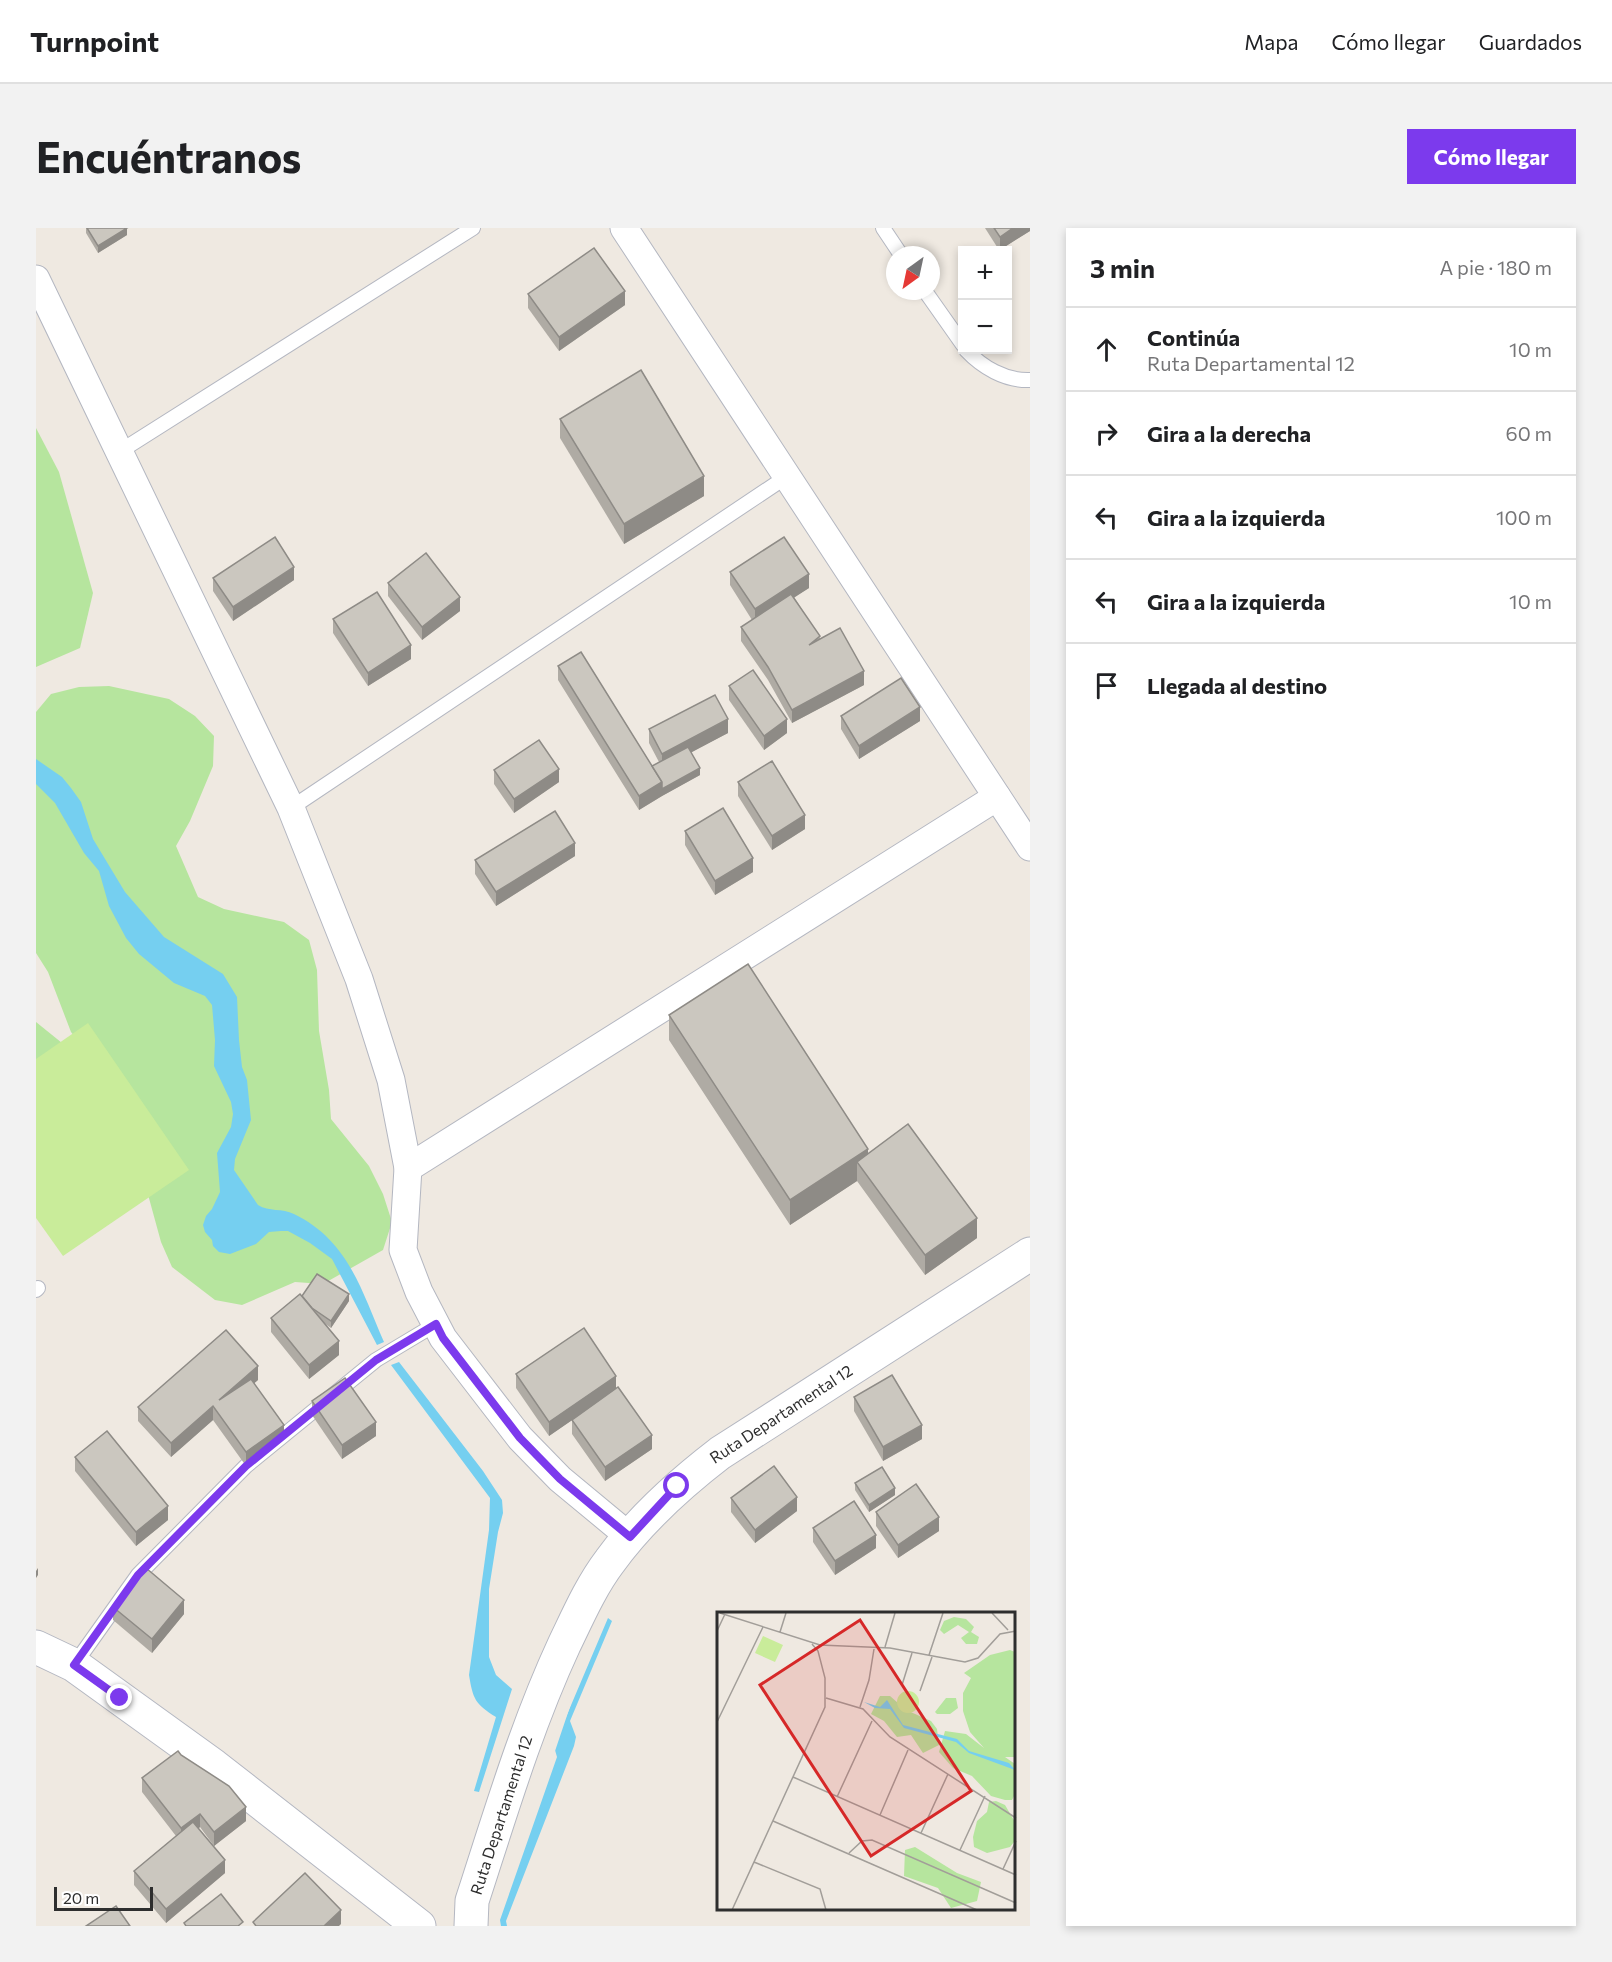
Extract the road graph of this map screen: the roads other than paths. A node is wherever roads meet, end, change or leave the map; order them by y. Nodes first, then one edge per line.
1 (473, 228) edge
2 (624, 228) edge
3 (883, 228) edge
4 (895, 246) edge
5 (36, 279) edge
6 (931, 300) edge
7 (958, 338) edge
8 (970, 354) edge
9 (1030, 380) edge
10 (119, 452) junction
11 (786, 477) junction
12 (998, 797) junction
13 (291, 808) junction
14 (1030, 847) edge
15 (408, 1168) junction
16 (1030, 1254) edge
17 (436, 1324) junction
18 (630, 1537) junction
19 (36, 1647) edge
20 (74, 1665) junction
21 (419, 1926) edge
22 (471, 1926) edge

1 - 10 lane
2 - 11 street
3 - 4 lane
5 - 10 street
6 - 7 lane
8 - 9 lane
10 - 13 street
11 - 12 street
11 - 13 lane
12 - 14 street
12 - 15 street
13 - 15 street
15 - 17 street
16 - 18 main road, Ruta Departamental 12
17 - 18 street
17 - 20 lane
18 - 22 main road, Ruta Departamental 12
19 - 20 main road
20 - 21 main road

